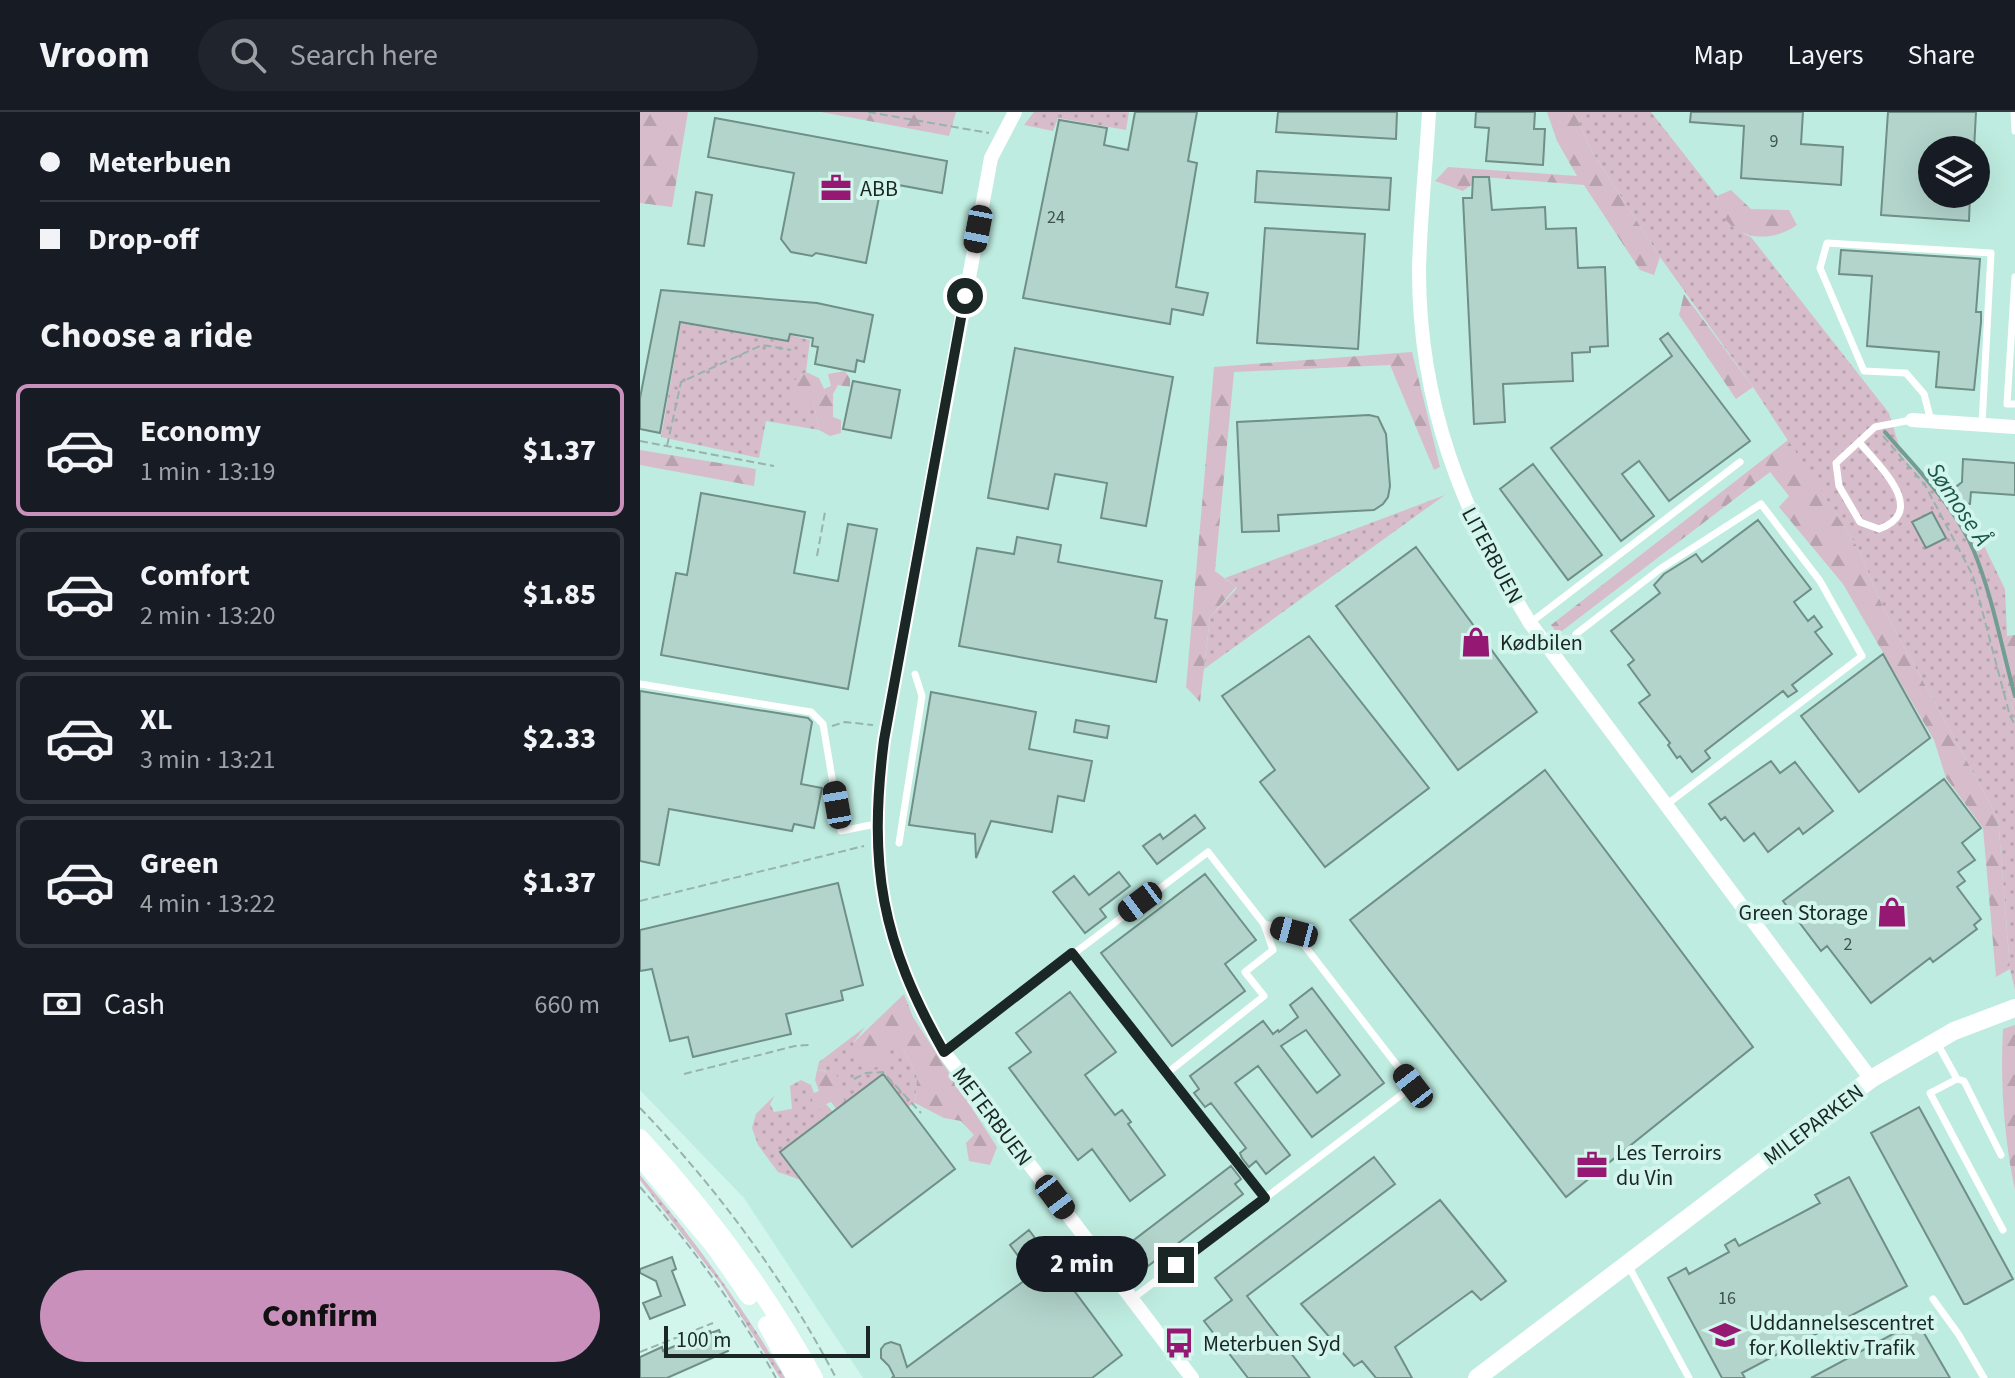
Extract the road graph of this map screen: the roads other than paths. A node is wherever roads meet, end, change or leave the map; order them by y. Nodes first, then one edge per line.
1 (1015, 112) edge
2 (1429, 112) edge
3 (2014, 112) edge
4 (2015, 131) edge
5 (2015, 277) edge
6 (2015, 404) edge
7 (1912, 420) joint
8 (1931, 421) junction
9 (1982, 425) junction
10 (2015, 427) edge
11 (1859, 442) junction
12 (1740, 462) dead end
13 (1530, 623) junction
14 (1576, 634) dead end
15 (915, 674) dead end
16 (640, 684) edge
17 (1666, 805) junction
18 (876, 824) junction
19 (899, 843) dead end
20 (1264, 924) junction
21 (1072, 953) junction
22 (2015, 1008) edge
23 (1936, 1041) junction
24 (944, 1052) junction
25 (1166, 1074) junction
26 (1871, 1079) junction
27 (1957, 1079) junction
28 (640, 1138) edge
29 (2001, 1155) dead end
30 (640, 1157) edge
31 (1265, 1198) junction
32 (2003, 1230) dead end
33 (1628, 1265) junction
34 (1132, 1299) junction
35 (1933, 1299) dead end
36 (796, 1378) edge
37 (814, 1378) edge
38 (1192, 1378) edge
39 (1477, 1378) edge
40 (1689, 1378) edge
41 (1984, 1378) edge

1 - 18 street, METERBUEN
2 - 13 street, LITERBUEN
3 - 4 lane
5 - 6 lane
7 - 8 street
7 - 11 lane
8 - 9 street
8 - 9 lane
9 - 10 street
11 - 11 lane
12 - 13 lane
13 - 17 street, LITERBUEN
14 - 17 lane
15 - 19 lane
16 - 18 lane
17 - 26 street, LITERBUEN
18 - 24 street, METERBUEN
20 - 21 lane
20 - 25 lane
20 - 31 lane
21 - 24 lane
21 - 25 lane
22 - 23 street, MILEPARKEN
23 - 26 street, MILEPARKEN
23 - 27 lane
24 - 34 street, METERBUEN
25 - 31 lane
26 - 33 street, MILEPARKEN
27 - 29 lane
27 - 32 lane
28 - 37 street
30 - 36 street
31 - 34 lane
33 - 39 street, MILEPARKEN
33 - 40 lane
34 - 38 street, METERBUEN
35 - 41 lane

